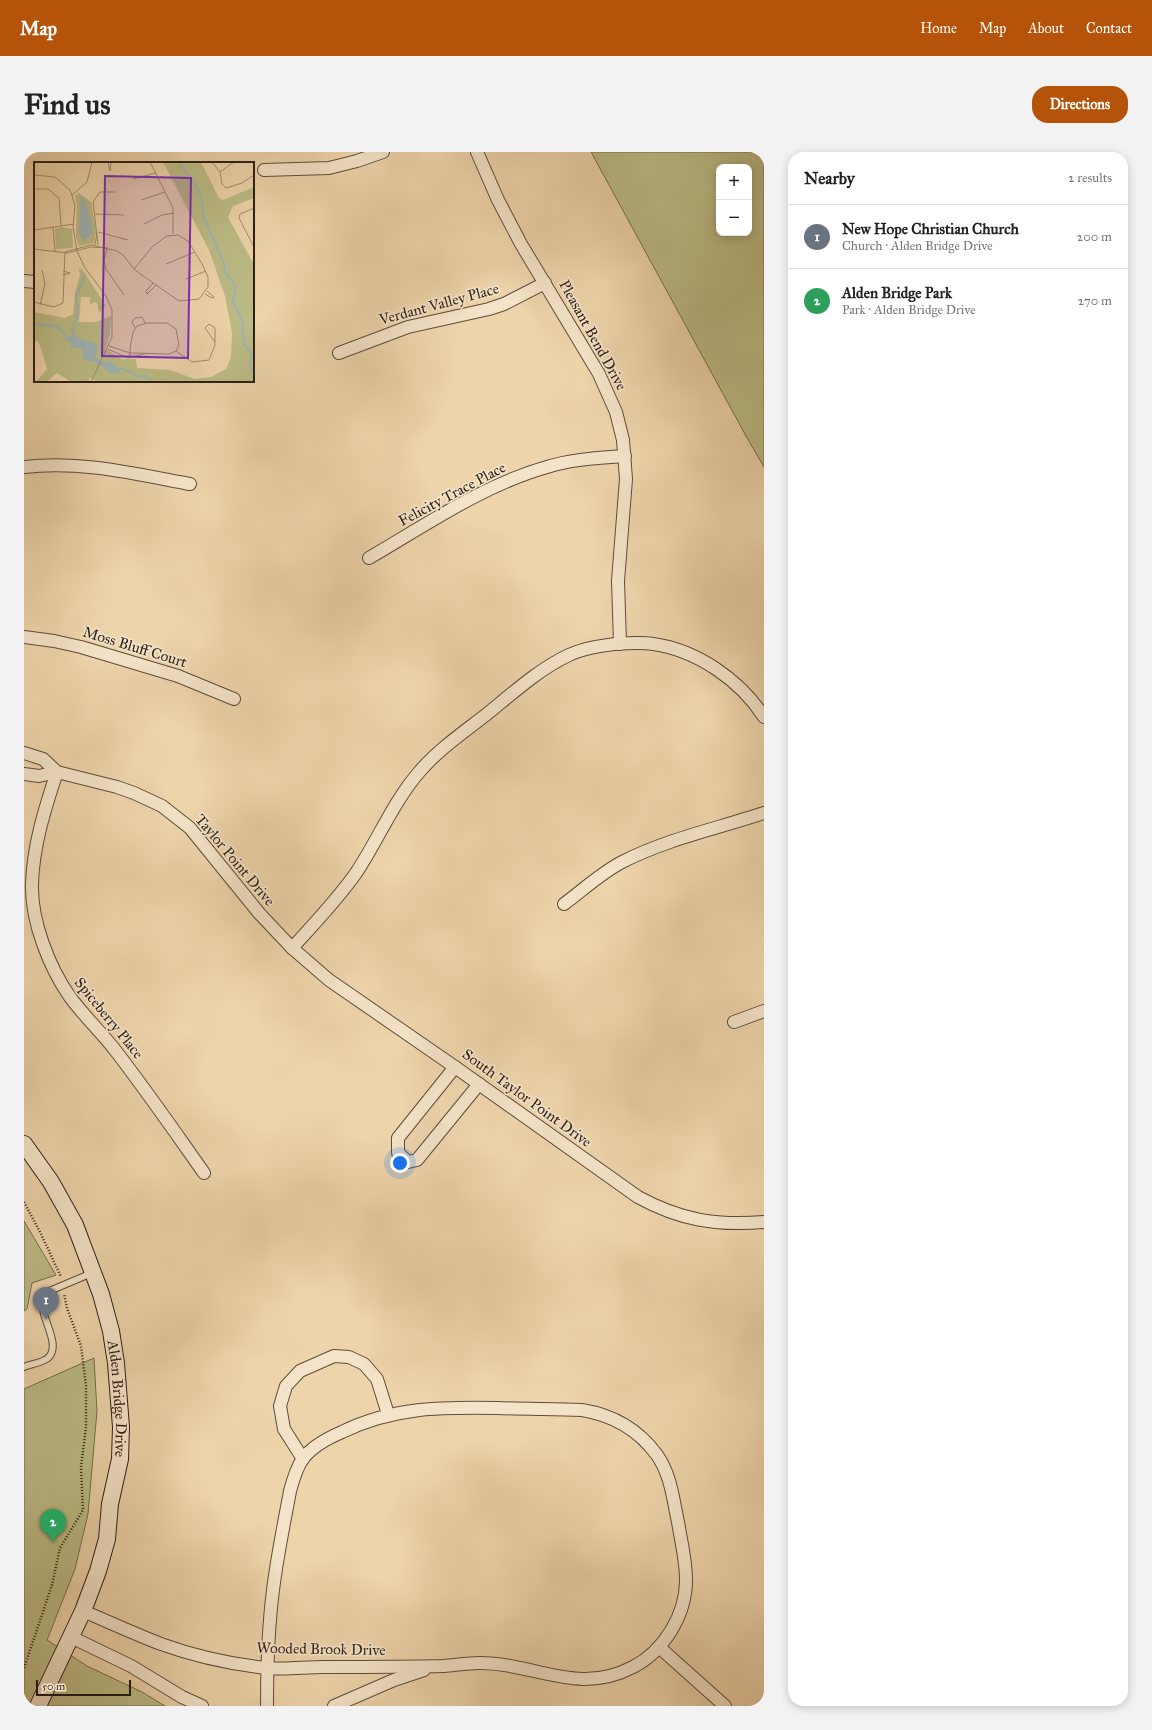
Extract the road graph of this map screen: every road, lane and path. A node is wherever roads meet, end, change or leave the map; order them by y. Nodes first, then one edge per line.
1 (383, 152) edge
2 (477, 152) edge
3 (264, 170) dead end
4 (24, 281) edge
5 (34, 282) edge
6 (545, 283) junction
7 (339, 352) dead end
8 (625, 456) junction
9 (24, 467) edge
10 (190, 484) dead end
11 (369, 558) dead end
12 (24, 638) edge
13 (620, 644) junction
14 (234, 699) dead end
15 (764, 717) edge
16 (24, 753) edge
17 (57, 772) junction
18 (24, 774) edge
19 (764, 813) edge
20 (28, 885) edge
21 (564, 904) dead end
22 (292, 948) junction
23 (764, 1011) edge
24 (734, 1022) dead end
25 (455, 1066) junction
26 (479, 1084) junction
27 (24, 1144) edge
28 (204, 1173) dead end
29 (24, 1202) edge
30 (764, 1222) edge
31 (92, 1273) junction
32 (62, 1286) junction
33 (24, 1366) edge
34 (388, 1414) junction
35 (303, 1459) junction
36 (83, 1611) junction
37 (71, 1637) junction
38 (659, 1647) junction
39 (447, 1666) junction
40 (24, 1668) edge
41 (267, 1668) junction
42 (38, 1706) edge
43 (202, 1706) edge
44 (266, 1706) edge
45 (334, 1706) edge
46 (725, 1706) edge

1 - 3 street
2 - 6 street, Pleasant Bend Drive
4 - 5 street
6 - 7 street, Verdant Valley Place
6 - 8 street, Pleasant Bend Drive
8 - 11 street, Felicity Trace Place
8 - 13 street, Pleasant Bend Drive
9 - 10 street
12 - 14 street, Moss Bluff Court
13 - 15 street
13 - 22 street
16 - 17 street, Taylor Point Drive
17 - 18 street, Taylor Point Drive
17 - 20 street, Spiceberry Place
17 - 22 street, Taylor Point Drive
19 - 21 street
20 - 28 street, Spiceberry Place
22 - 25 street, South Taylor Point Drive
23 - 24 street
25 - 26 street, South Taylor Point Drive
25 - 26 street
26 - 30 street, South Taylor Point Drive
27 - 31 street, Alden Bridge Drive
29 - 32 path
31 - 32 lane
31 - 36 street, Alden Bridge Drive
32 - 33 lane
32 - 40 path
34 - 35 street, Wooded Brook Drive
34 - 35 street
34 - 38 street, Wooded Brook Drive
35 - 41 street
36 - 37 street, Alden Bridge Drive
36 - 41 street, Wooded Brook Drive
37 - 42 street, Alden Bridge Drive
37 - 43 street
38 - 39 street, Wooded Brook Drive
38 - 46 street
39 - 41 street, Wooded Brook Drive
39 - 45 street, Wooded Brook Drive
41 - 44 street

